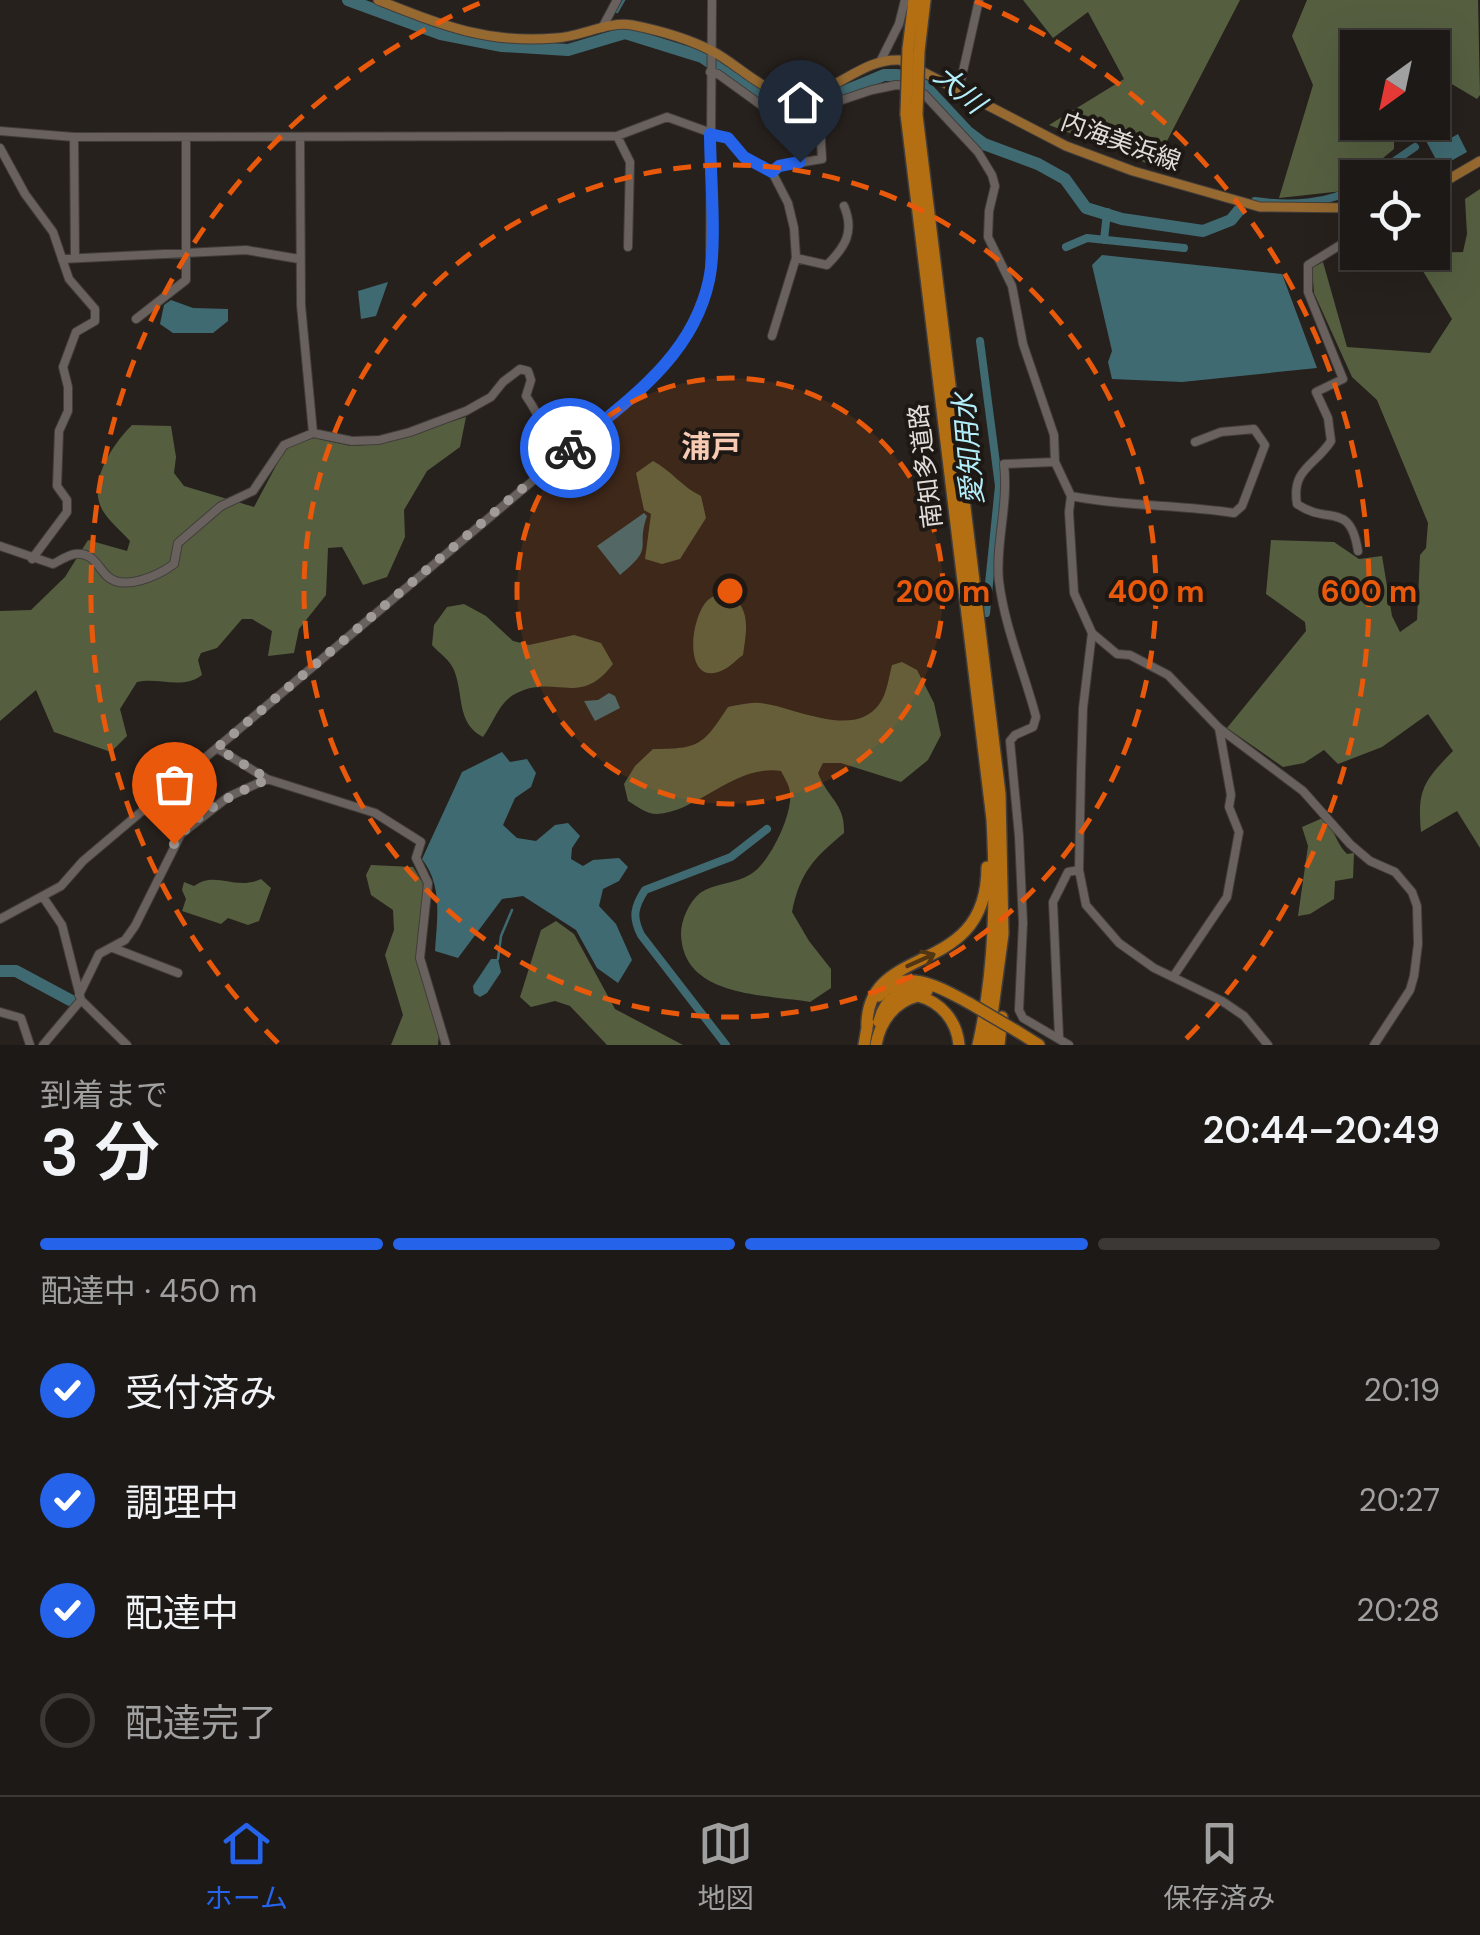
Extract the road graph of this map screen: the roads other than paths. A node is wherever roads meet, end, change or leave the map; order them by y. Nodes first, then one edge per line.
1 (378, 0) edge
2 (616, 0) edge
3 (712, 0) edge
4 (905, 0) edge
5 (914, 0) edge
6 (925, 0) edge
7 (979, 0) edge
8 (602, 28) junction
9 (913, 50) junction
10 (710, 53) junction
11 (880, 60) junction
12 (710, 70) junction
13 (960, 90) junction
14 (820, 108) junction
15 (912, 115) junction
16 (0, 131) edge
17 (710, 134) junction
18 (616, 136) junction
19 (300, 137) junction
20 (74, 138) junction
21 (186, 138) junction
22 (0, 148) edge
23 (1480, 161) edge
24 (772, 172) junction
25 (1450, 178) edge
26 (844, 206) dead end
27 (1340, 208) edge
28 (1340, 245) edge
29 (628, 247) dead end
30 (186, 253) junction
31 (76, 258) junction
32 (796, 258) junction
33 (62, 259) junction
34 (299, 259) junction
35 (136, 319) dead end
36 (772, 336) dead end
37 (313, 432) junction
38 (1195, 442) dead end
39 (1055, 462) junction
40 (547, 467) junction
41 (1072, 496) junction
42 (0, 546) edge
43 (1358, 551) dead end
44 (32, 558) junction
45 (1092, 633) junction
46 (1218, 728) junction
47 (982, 729) junction
48 (217, 748) junction
49 (268, 779) junction
50 (1079, 870) junction
51 (43, 897) junction
52 (0, 918) edge
53 (1003, 934) junction
54 (113, 948) junction
55 (178, 972) dead end
56 (1173, 977) junction
57 (80, 997) junction
58 (0, 1012) edge
59 (1014, 1032) junction
60 (873, 1036) edge
61 (1058, 1037) junction
62 (30, 1045) edge
63 (43, 1045) edge
64 (127, 1045) edge
65 (446, 1045) edge
66 (864, 1045) edge
67 (959, 1045) edge
68 (978, 1045) edge
69 (988, 1045) edge
70 (999, 1045) edge
71 (1030, 1045) edge
72 (1039, 1045) edge
73 (1070, 1045) edge
74 (1268, 1045) edge
75 (1374, 1045) edge

1 - 8 main road
2 - 8 street
3 - 10 street
4 - 11 street
5 - 9 highway, 南知多道路
6 - 9 highway, 南知多道路
7 - 13 street
8 - 10 main road
9 - 15 highway, 南知多道路, bridge
10 - 11 main road
10 - 12 street
11 - 13 main road, 内海美浜線
12 - 14 street
12 - 17 street
13 - 27 main road, 内海美浜線
14 - 24 street
14 - 39 street
15 - 47 highway, 南知多道路
15 - 53 highway, 南知多道路
16 - 20 street
17 - 18 street
17 - 24 street
17 - 40 street
18 - 19 street
18 - 29 street
19 - 21 street
19 - 34 street
20 - 21 street
20 - 31 street
21 - 30 street
22 - 33 street
23 - 25 main road
24 - 32 street
26 - 32 street
28 - 43 street
30 - 31 street
30 - 34 street
30 - 35 street
31 - 33 street
32 - 36 street
33 - 44 street
34 - 37 street
37 - 40 street
37 - 44 street
38 - 41 street
39 - 41 street
39 - 61 street
40 - 48 street
41 - 45 street
42 - 44 street
45 - 46 street
45 - 50 street
46 - 56 street
46 - 75 street
60 -> 47 highway
47 - 68 highway, 南知多道路
48 - 49 street
48 - 51 street
49 - 54 street
49 - 65 street
50 - 56 street
50 - 61 street
51 - 52 street
51 - 57 street
53 - 69 highway, 南知多道路
53 - 70 highway
54 - 55 street
54 - 57 street
56 - 74 street
57 - 63 street
57 - 64 street
58 - 62 street
59 - 60 highway, bridge
59 - 71 highway
59 - 72 highway
60 - 66 highway
60 - 67 highway
61 - 73 street

